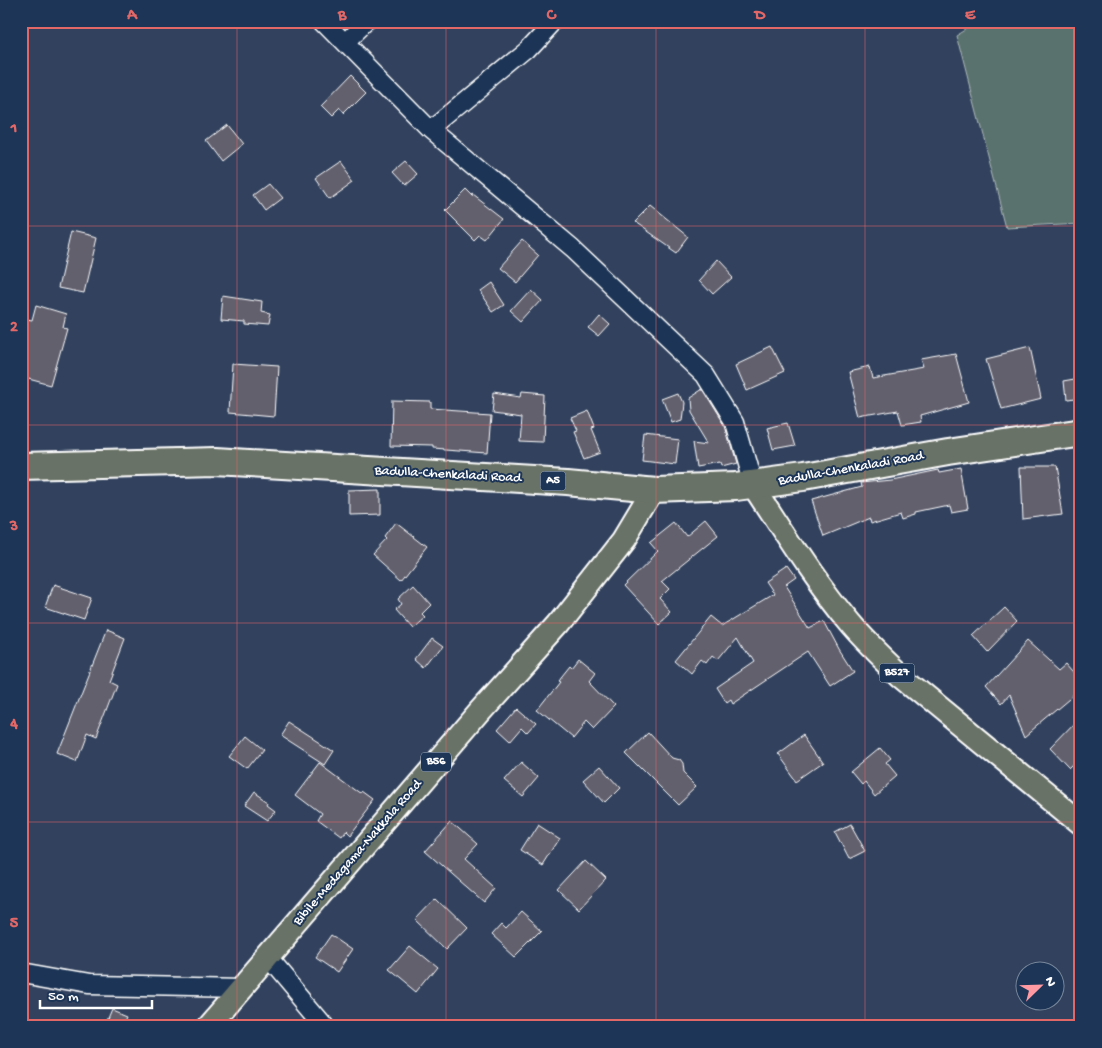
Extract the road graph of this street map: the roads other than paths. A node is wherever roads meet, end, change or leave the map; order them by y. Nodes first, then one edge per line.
1 (324, 21) edge
2 (367, 21) edge
3 (555, 21) edge
4 (346, 42) junction
5 (431, 130) junction
6 (1081, 432) edge
7 (21, 466) edge
8 (753, 485) junction
9 (654, 490) junction
10 (1081, 824) edge
11 (268, 958) junction
12 (21, 973) edge
13 (242, 988) junction
14 (208, 1027) edge
15 (326, 1027) edge

1 - 4 street
2 - 4 street
3 - 5 street
4 - 5 street
5 - 8 street
6 - 8 highway, Badulla-Chenkaladi Road / A5
7 - 9 highway, Badulla-Chenkaladi Road / A5
8 - 9 highway, Badulla-Chenkaladi Road / A5
8 - 10 main road, B527
9 - 11 main road, Bibile-Medagama-Nakkala Road / B56
11 - 13 main road, Bibile-Medagama-Nakkala Road / B56
11 - 15 street
12 - 13 street
13 - 14 main road, Bibile-Medagama-Nakkala Road / B56

